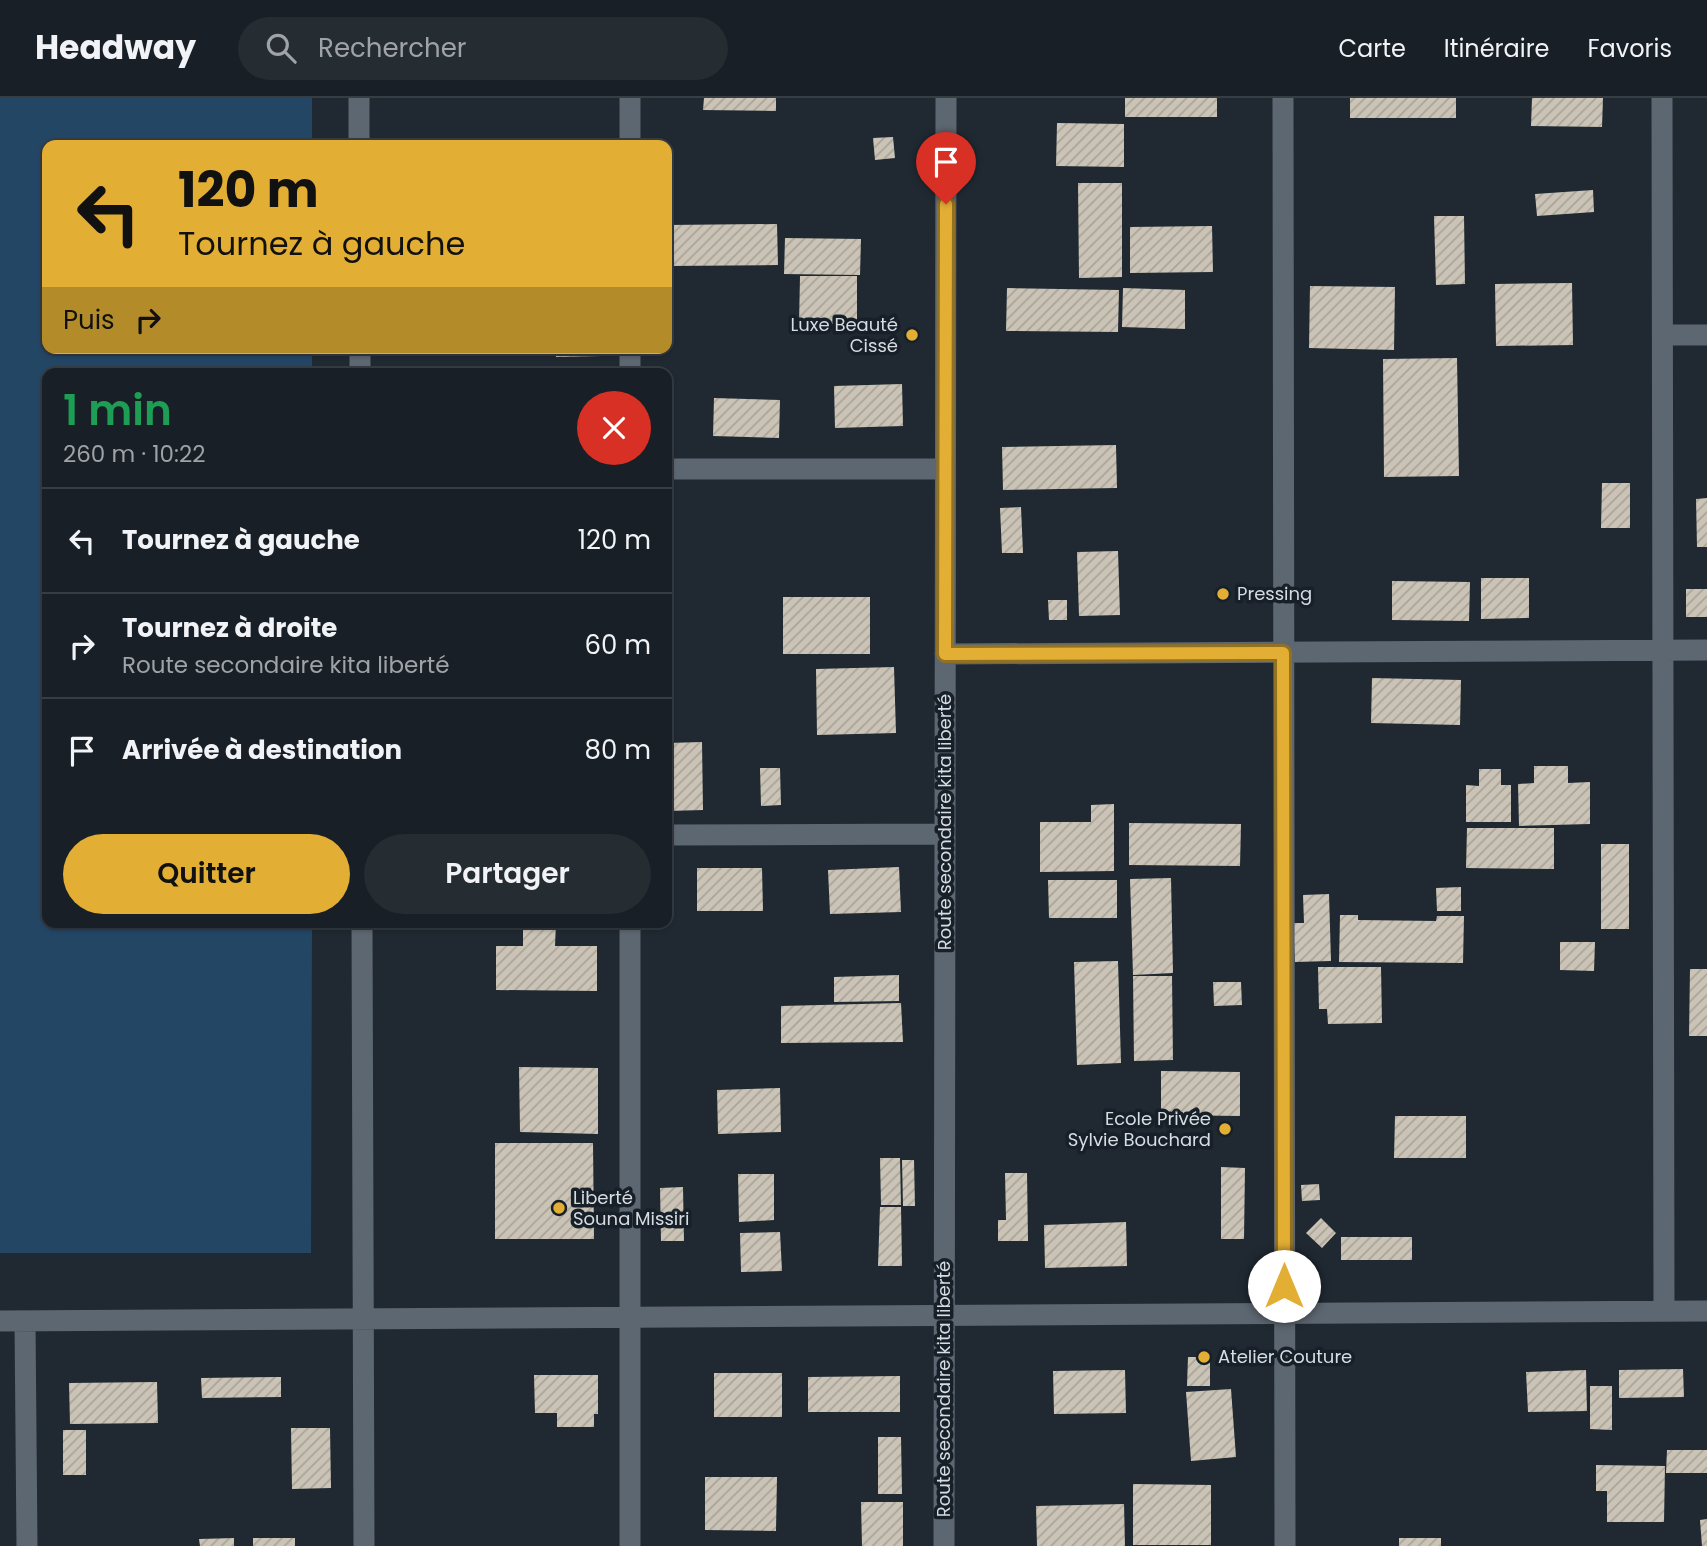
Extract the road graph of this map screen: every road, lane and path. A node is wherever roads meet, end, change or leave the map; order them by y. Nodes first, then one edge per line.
1 (359, 98) edge
2 (630, 98) edge
3 (946, 98) edge
4 (1283, 98) edge
5 (1662, 98) edge
6 (359, 140) edge
7 (630, 140) edge
8 (1663, 335) junction
9 (1707, 335) edge
10 (945, 468) junction
11 (672, 469) edge
12 (1663, 650) junction
13 (1707, 650) edge
14 (1283, 653) junction
15 (945, 654) junction
16 (945, 834) junction
17 (672, 835) edge
18 (362, 928) edge
19 (630, 928) edge
20 (1664, 1311) junction
21 (1707, 1311) edge
22 (1284, 1314) junction
23 (944, 1315) junction
24 (630, 1317) junction
25 (363, 1319) junction
26 (0, 1321) edge
27 (25, 1321) junction
28 (27, 1546) edge
29 (364, 1546) edge
30 (630, 1546) edge
31 (944, 1546) edge
32 (1284, 1546) edge

1 - 6 street
2 - 7 street
3 - 10 street, Route secondaire kita liberté
4 - 14 street
5 - 8 street
8 - 9 street
8 - 12 street
10 - 11 street
10 - 15 street, Route secondaire kita liberté
12 - 13 street
12 - 14 street
12 - 20 street
14 - 15 street
14 - 22 street
15 - 16 street, Route secondaire kita liberté
16 - 17 street
16 - 23 street, Route secondaire kita liberté
18 - 25 street
19 - 24 street
20 - 21 street
20 - 22 street
22 - 23 street
22 - 32 street
23 - 24 street
23 - 31 street, Route secondaire kita liberté
24 - 25 street
24 - 30 street
25 - 27 street
25 - 29 street
26 - 27 street
27 - 28 street

